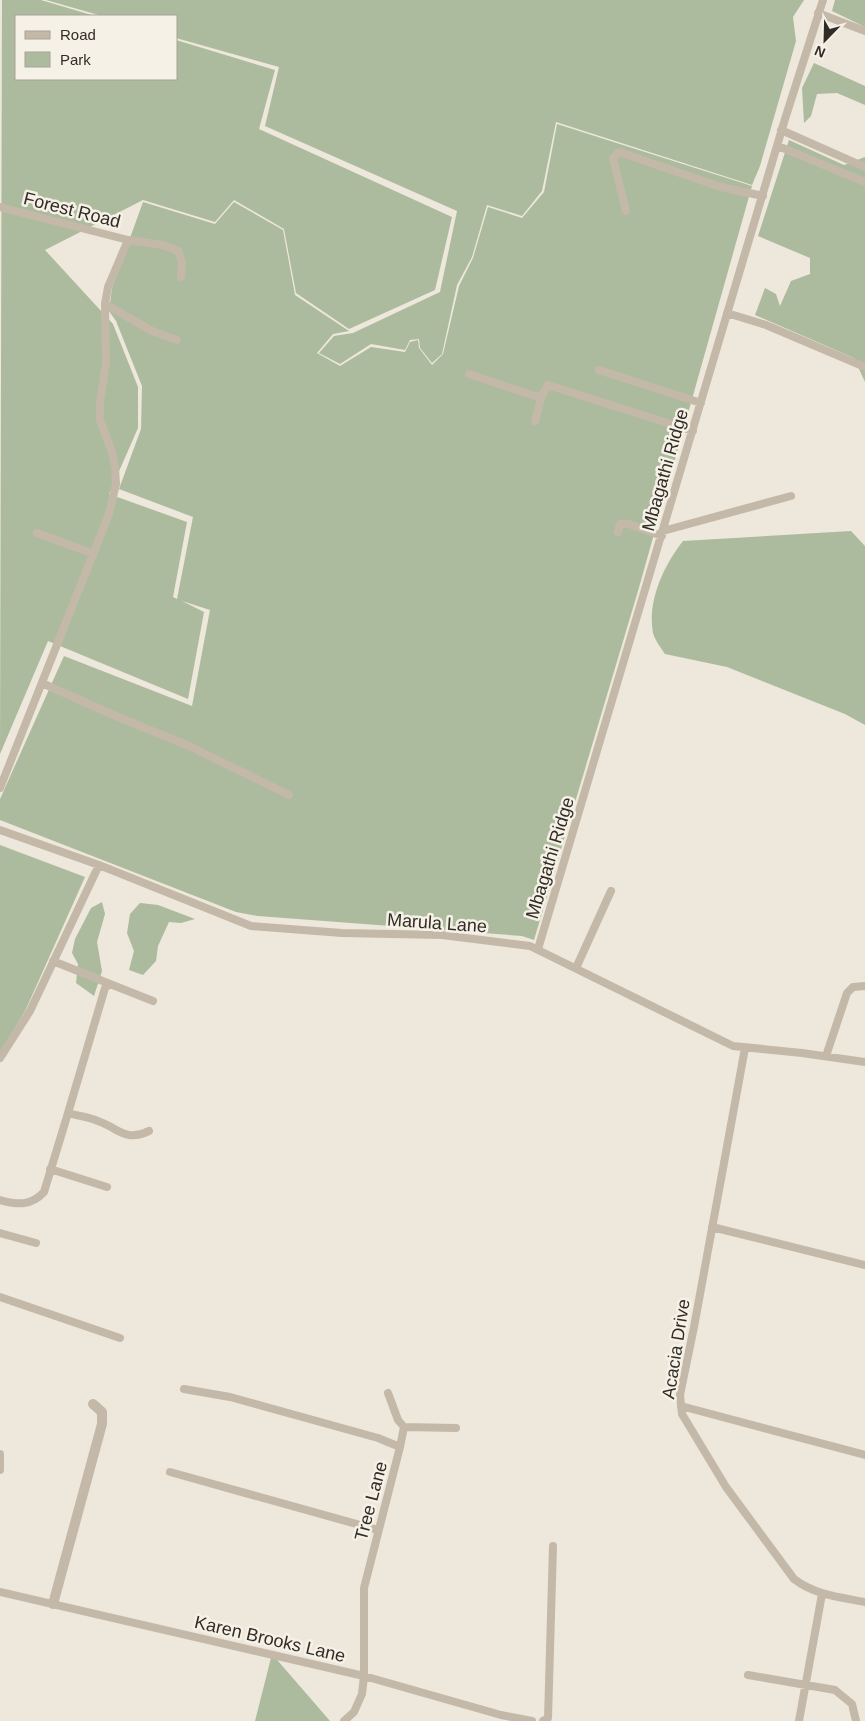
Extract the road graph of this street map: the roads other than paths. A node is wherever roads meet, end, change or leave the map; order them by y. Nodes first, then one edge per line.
1 (823, 0) edge
2 (818, 13) junction
3 (865, 32) edge
4 (781, 130) junction
5 (778, 146) junction
6 (865, 167) edge
7 (865, 182) edge
8 (763, 196) junction
9 (0, 207) edge
10 (626, 210) dead end
11 (128, 240) junction
12 (181, 277) dead end
13 (105, 304) junction
14 (727, 313) junction
15 (178, 340) dead end
16 (865, 367) edge
17 (599, 370) dead end
18 (469, 374) dead end
19 (541, 398) junction
20 (700, 403) junction
21 (535, 421) dead end
22 (693, 432) junction
23 (791, 496) dead end
24 (618, 532) dead end
25 (38, 533) dead end
26 (663, 533) junction
27 (94, 554) junction
28 (42, 683) junction
29 (0, 788) edge
30 (289, 795) dead end
31 (0, 830) edge
32 (99, 865) junction
33 (611, 891) dead end
34 (538, 949) junction
35 (53, 961) junction
36 (576, 968) junction
37 (110, 984) junction
38 (865, 986) edge
39 (153, 1001) dead end
40 (745, 1048) junction
41 (826, 1056) junction
42 (0, 1058) edge
43 (865, 1062) edge
44 (68, 1113) junction
45 (149, 1131) dead end
46 (50, 1169) junction
47 (107, 1187) dead end
48 (0, 1200) edge
49 (712, 1227) junction
50 (0, 1233) edge
51 (36, 1243) dead end
52 (865, 1264) edge
53 (0, 1297) edge
54 (120, 1338) dead end
55 (184, 1389) dead end
56 (388, 1393) dead end
57 (93, 1404) dead end
58 (681, 1406) junction
59 (404, 1427) junction
60 (456, 1428) dead end
61 (400, 1447) junction
62 (0, 1454) edge
63 (865, 1455) edge
64 (0, 1470) edge
65 (170, 1472) dead end
66 (378, 1530) junction
67 (553, 1546) dead end
68 (0, 1592) edge
69 (822, 1594) junction
70 (865, 1602) edge
71 (52, 1604) junction
72 (748, 1675) dead end
73 (364, 1676) junction
74 (807, 1686) junction
75 (344, 1721) edge
76 (532, 1721) edge
77 (543, 1721) edge
78 (799, 1721) edge
79 (856, 1721) edge

1 - 2 street, Mbagathi Ridge
2 - 3 street
2 - 4 street, Mbagathi Ridge
4 - 5 street, Mbagathi Ridge
4 - 6 street
5 - 7 street
5 - 8 street, Mbagathi Ridge
8 - 10 street
8 - 14 street, Mbagathi Ridge
9 - 11 street, Forest Road
11 - 12 street
11 - 13 street, Forest Road
13 - 15 street
13 - 27 street, Forest Road
14 - 16 street
14 - 20 street, Mbagathi Ridge
17 - 20 street
18 - 19 street
19 - 21 street
19 - 22 street
20 - 22 street, Mbagathi Ridge
22 - 26 street, Mbagathi Ridge
23 - 26 street
24 - 26 street
25 - 27 street
26 - 34 street, Mbagathi Ridge
27 - 28 street, Forest Road
28 - 29 street, Forest Road
28 - 30 street
31 - 32 street, Marula Lane
32 - 34 street, Marula Lane
32 - 35 street
33 - 36 street
34 - 36 street, Marula Lane
35 - 37 street
35 - 42 street
36 - 40 street, Marula Lane
37 - 39 street
37 - 44 street
38 - 41 street
40 - 41 street, Marula Lane
40 - 49 street, Acacia Drive
41 - 43 street, Marula Lane
44 - 45 street
44 - 46 street
46 - 47 street
46 - 48 street
49 - 52 street
49 - 58 street, Acacia Drive
50 - 51 street
53 - 54 street
55 - 61 street, Tree Lane
56 - 59 street
57 - 71 street
58 - 63 street
58 - 69 street, Acacia Drive
59 - 60 street
59 - 61 street
61 - 66 street, Tree Lane
62 - 64 street
65 - 66 street
66 - 73 street, Tree Lane
67 - 77 street
68 - 71 street, Karen Brooks Lane
69 - 70 street, Acacia Drive
69 - 74 street
71 - 73 street, Karen Brooks Lane
72 - 74 street
73 - 75 street, Tree Lane
73 - 76 street, Karen Brooks Lane
74 - 78 street
74 - 79 street

